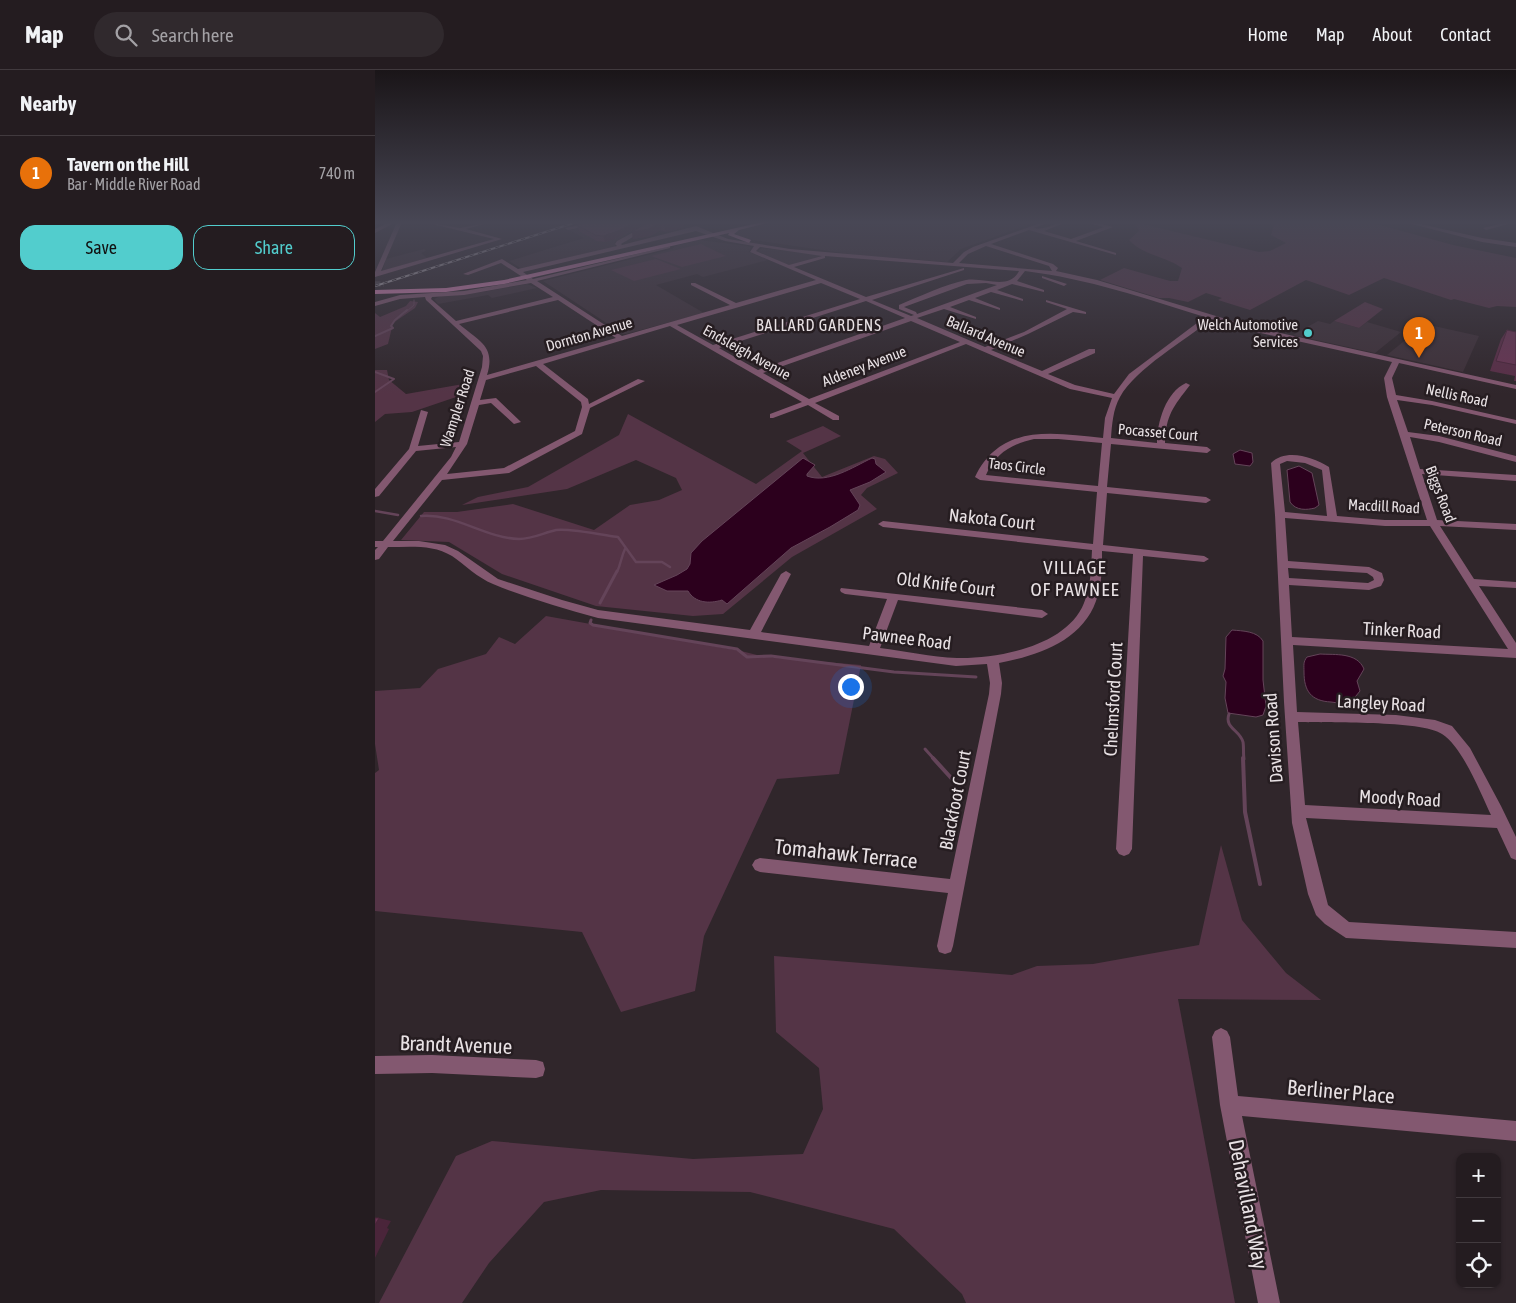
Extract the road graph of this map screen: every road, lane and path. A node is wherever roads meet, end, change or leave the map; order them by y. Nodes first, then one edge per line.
1 (491, 280) edge
2 (505, 280) edge
3 (514, 280) edge
4 (530, 280) edge
5 (816, 280) edge
6 (926, 280) edge
7 (1017, 280) edge
8 (1050, 280) edge
9 (1088, 280) edge
10 (819, 281) junction
11 (1013, 282) junction
12 (384, 284) tunnel mouth
13 (693, 284) dead end
14 (1063, 284) dead end
15 (1005, 285) junction
16 (992, 290) junction
17 (375, 292) tunnel mouth
18 (1041, 292) dead end
19 (429, 296) junction
20 (559, 298) junction
21 (970, 298) junction
22 (864, 300) junction
23 (1021, 300) dead end
24 (1048, 300) dead end
25 (375, 304) edge
26 (735, 306) junction
27 (945, 307) junction
28 (999, 309) dead end
29 (1073, 309) junction
30 (1084, 313) dead end
31 (921, 316) junction
32 (974, 318) dead end
33 (1208, 318) junction
34 (911, 319) junction
35 (455, 323) junction
36 (671, 324) junction
37 (949, 327) dead end
38 (622, 339) junction
39 (965, 342) junction
40 (712, 348) junction
41 (984, 350) junction
42 (1092, 351) dead end
43 (1396, 361) junction
44 (537, 363) junction
45 (757, 373) junction
46 (1042, 374) junction
47 (482, 379) junction
48 (641, 381) dead end
49 (1186, 385) dead end
50 (1516, 387) edge
51 (1116, 397) junction
52 (1391, 397) junction
53 (809, 402) junction
54 (475, 403) junction
55 (587, 406) junction
56 (424, 412) dead end
57 (773, 416) dead end
58 (836, 418) dead end
59 (517, 422) dead end
60 (1516, 422) edge
61 (1404, 434) junction
62 (1106, 440) junction
63 (463, 444) junction
64 (1161, 446) junction
65 (413, 449) junction
66 (1207, 450) dead end
67 (1516, 459) edge
68 (1416, 471) junction
69 (442, 477) junction
70 (1516, 478) edge
71 (1102, 489) junction
72 (377, 494) dead end
73 (1206, 500) dead end
74 (1280, 515) junction
75 (1332, 518) junction
76 (1433, 522) junction
77 (883, 524) dead end
78 (1516, 527) edge
79 (380, 544) edge
80 (1098, 547) junction
81 (1138, 552) junction
82 (375, 557) edge
83 (1204, 559) dead end
84 (1282, 564) junction
85 (786, 574) dead end
86 (1283, 581) junction
87 (1471, 582) junction
88 (1516, 585) edge
89 (845, 590) dead end
90 (894, 596) junction
91 (1042, 614) dead end
92 (753, 635) junction
93 (1287, 641) junction
94 (873, 651) junction
95 (1516, 653) edge
96 (993, 660) junction
97 (1291, 717) junction
98 (1298, 811) junction
99 (1500, 822) junction
100 (1124, 849) dead end
101 (1516, 853) edge
102 (760, 865) dead end
103 (957, 887) junction
104 (1516, 940) edge
105 (945, 946) dead end
106 (1221, 1037) dead end
107 (375, 1065) edge
108 (536, 1069) dead end
109 (1230, 1105) junction
110 (1516, 1131) edge
111 (1269, 1303) edge

1 - 12 main road
2 - 17 main road
3 - 19 street
4 - 20 street
5 - 10 street, Ballard Avenue
6 - 22 street
7 - 11 street
8 - 14 street
9 - 33 street
10 - 22 street, Ballard Avenue
10 - 26 street, Dornton Avenue
11 - 15 street
11 - 18 street
13 - 26 street
15 - 16 street
15 - 31 street
16 - 21 street
16 - 23 street
19 - 25 street
19 - 35 street, Wampler Road
20 - 35 street
20 - 38 street
21 - 27 street
21 - 28 street
22 - 34 street, Ballard Avenue
22 - 40 street
24 - 29 street
26 - 36 street, Dornton Avenue
27 - 31 street
27 - 32 street
29 - 30 street
29 - 41 street
31 - 34 street
31 - 37 street
33 - 43 street
33 - 51 street, Pawnee Road
34 - 39 street, Ballard Avenue
34 - 45 street
35 - 47 street, Wampler Road
36 - 38 street, Dornton Avenue
36 - 40 street, Endsleigh Avenue
38 - 44 street, Dornton Avenue
39 - 41 street, Ballard Avenue
39 - 53 street, Aldeney Avenue
40 - 45 street, Endsleigh Avenue
41 - 46 street, Ballard Avenue
42 - 46 street
43 - 50 street
43 - 52 street, Biggs Road
44 - 47 street, Dornton Avenue
44 - 55 street
45 - 53 street, Endsleigh Avenue
46 - 51 street, Ballard Avenue
47 - 54 street, Wampler Road
48 - 55 street
49 - 64 street
51 - 62 street, Pawnee Road
52 - 60 street, Nellis Road
52 - 61 street, Biggs Road
53 - 57 street, Aldeney Avenue
53 - 58 street, Endsleigh Avenue
54 - 59 street
54 - 63 street, Wampler Road
55 - 69 street
56 - 65 street
61 - 67 street, Peterson Road
61 - 68 street, Biggs Road
62 - 64 street, Pocasset Court
62 - 71 street, Pawnee Road
62 - 71 street, Taos Circle
63 - 65 street
63 - 69 street, Wampler Road
64 - 66 street, Pocasset Court
65 - 72 street
68 - 70 street
68 - 76 street, Biggs Road
69 - 79 street, Wampler Road
71 - 73 street
71 - 80 street, Pawnee Road
74 - 75 street, Macdill Road
74 - 75 street, Davison Road
74 - 84 street, Davison Road
75 - 76 street, Macdill Road
76 - 78 street, Macdill Road
76 - 87 street, Biggs Road
77 - 80 street, Nakota Court
79 - 82 street, Wampler Road
79 - 92 street, Pawnee Road
80 - 81 street, Nakota Court
80 - 96 street, Pawnee Road
81 - 83 street, Nakota Court
81 - 100 street, Chelmsford Court
84 - 86 street, Davison Road
84 - 86 street
85 - 92 street
86 - 93 street, Davison Road
87 - 88 street
87 - 95 street, Biggs Road
89 - 90 street, Old Knife Court
90 - 91 street, Old Knife Court
90 - 94 street
92 - 94 street, Pawnee Road
93 - 95 street, Tinker Road
93 - 97 street, Davison Road
94 - 96 street, Pawnee Road
96 - 103 street, Blackfoot Court
97 - 98 street, Davison Road
97 - 99 street, Langley Road
98 - 99 street, Moody Road
98 - 104 street, Davison Road
99 - 101 street, Langley Road
102 - 103 street, Tomahawk Terrace
103 - 105 street, Blackfoot Court
106 - 109 street
107 - 108 street, Brandt Avenue
109 - 110 street, Berliner Place
109 - 111 street, Dehavilland Way

